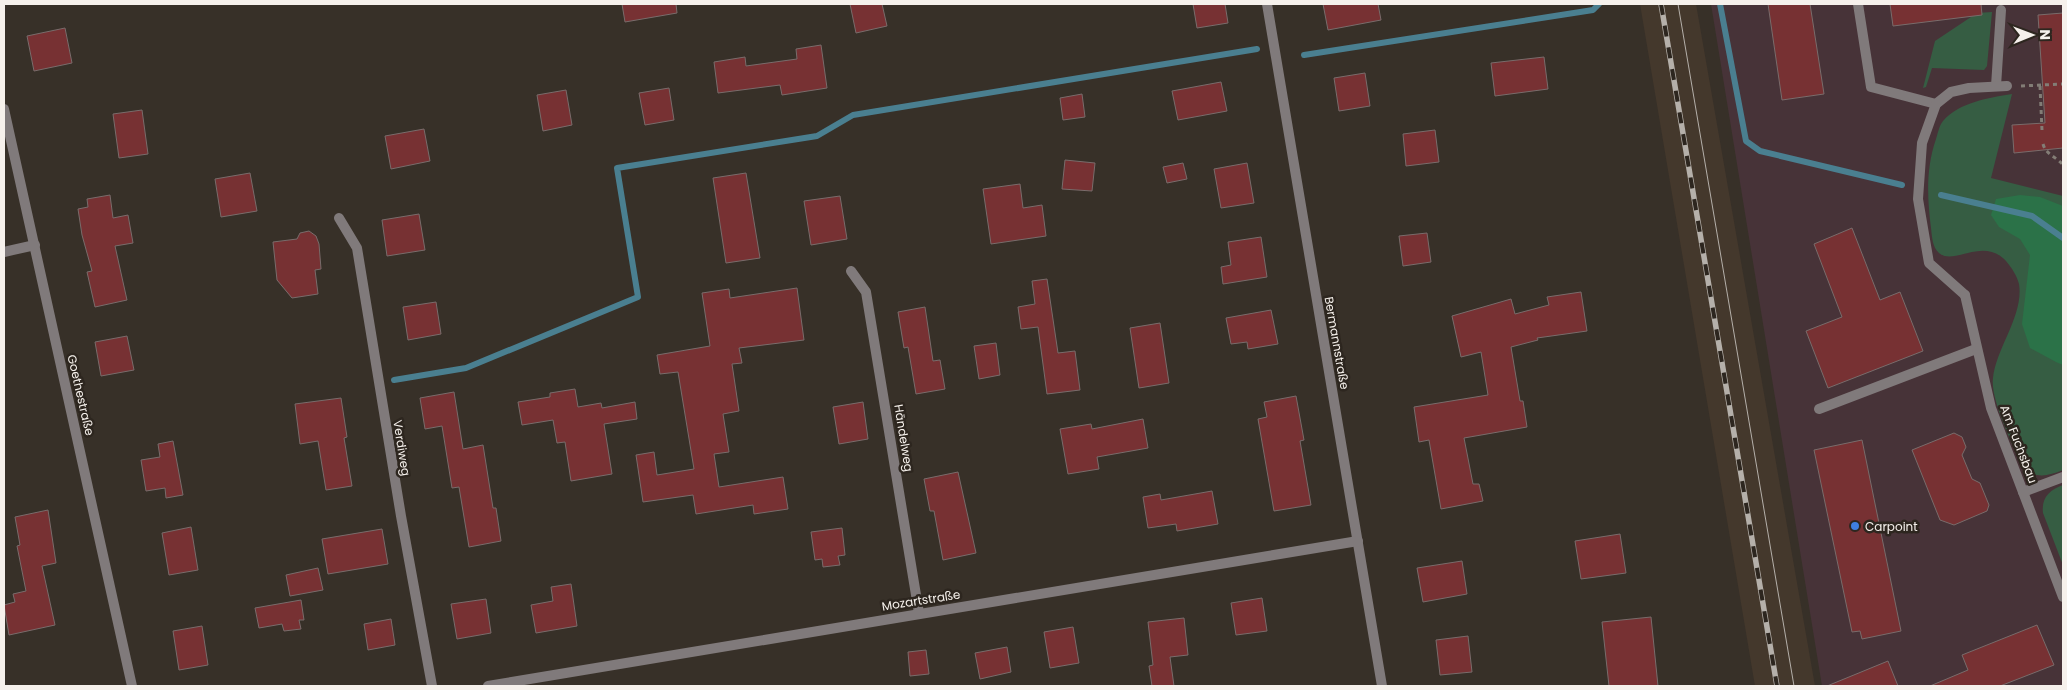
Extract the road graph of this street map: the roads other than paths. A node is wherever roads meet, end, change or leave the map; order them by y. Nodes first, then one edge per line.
1 (1267, 4) edge
2 (1858, 4) edge
3 (2001, 10) dead end
4 (1996, 86) junction
5 (2008, 86) dead end
6 (1936, 104) junction
7 (4, 109) edge
8 (339, 218) dead end
9 (35, 245) junction
10 (4, 252) edge
11 (851, 272) dead end
12 (1976, 349) junction
13 (1819, 408) dead end
14 (2063, 477) edge
15 (2023, 492) junction
16 (1358, 541) junction
17 (2063, 597) edge
18 (919, 613) junction
19 (132, 686) edge
20 (432, 686) edge
21 (488, 686) edge
22 (1382, 686) edge

1 - 16 street, Bermannstraße
2 - 6 street
3 - 4 street
4 - 5 street
4 - 6 street
6 - 12 street, Am Fuchsbau
7 - 9 street, Goethestraße
8 - 20 street, Verdiweg
9 - 10 street
9 - 19 street, Goethestraße
11 - 18 street, Händelweg
12 - 13 street
12 - 15 street, Am Fuchsbau
14 - 15 street
15 - 17 street, Am Fuchsbau
16 - 18 street, Mozartstraße
16 - 22 street, Bermannstraße
18 - 21 street, Mozartstraße

